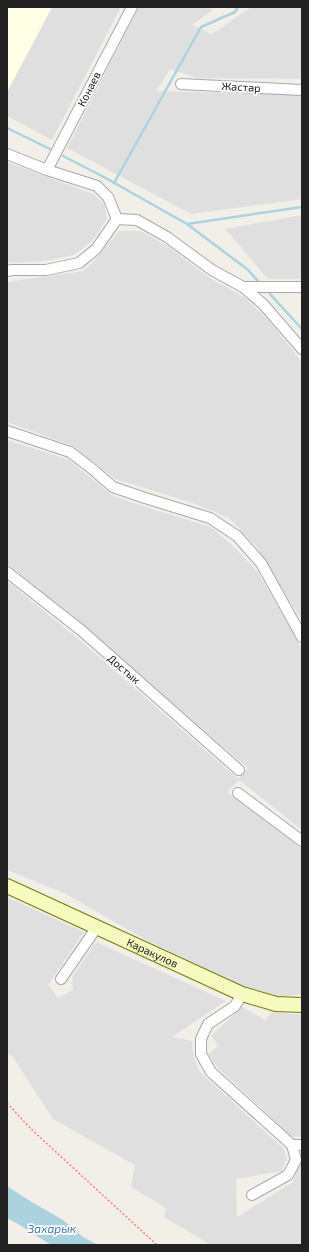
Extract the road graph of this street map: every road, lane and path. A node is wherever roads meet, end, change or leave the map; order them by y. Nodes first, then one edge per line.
1 (132, 7) edge
2 (181, 84) dead end
3 (302, 90) edge
4 (7, 154) edge
5 (47, 170) junction
6 (117, 219) junction
7 (7, 271) edge
8 (243, 287) junction
9 (302, 287) edge
10 (302, 349) edge
11 (7, 431) edge
12 (7, 572) edge
13 (302, 637) edge
14 (239, 770) dead end
15 (238, 793) dead end
16 (302, 841) edge
17 (7, 886) edge
18 (97, 927) junction
19 (61, 980) dead end
20 (242, 994) junction
21 (302, 1005) edge
22 (7, 1103) edge
23 (292, 1145) junction
24 (302, 1145) edge
25 (252, 1195) dead end
26 (157, 1245) edge

1 - 5 street, Конаев
2 - 3 street, Жастар
4 - 5 street
5 - 6 street
6 - 7 street
6 - 8 street
8 - 9 street
8 - 10 street
11 - 13 street
12 - 14 street, Достык
15 - 16 street
17 - 18 main road, Каракулов
18 - 19 street
18 - 20 main road, Каракулов
20 - 21 main road, Каракулов
20 - 23 street
22 - 26 path
23 - 24 street
23 - 25 street

